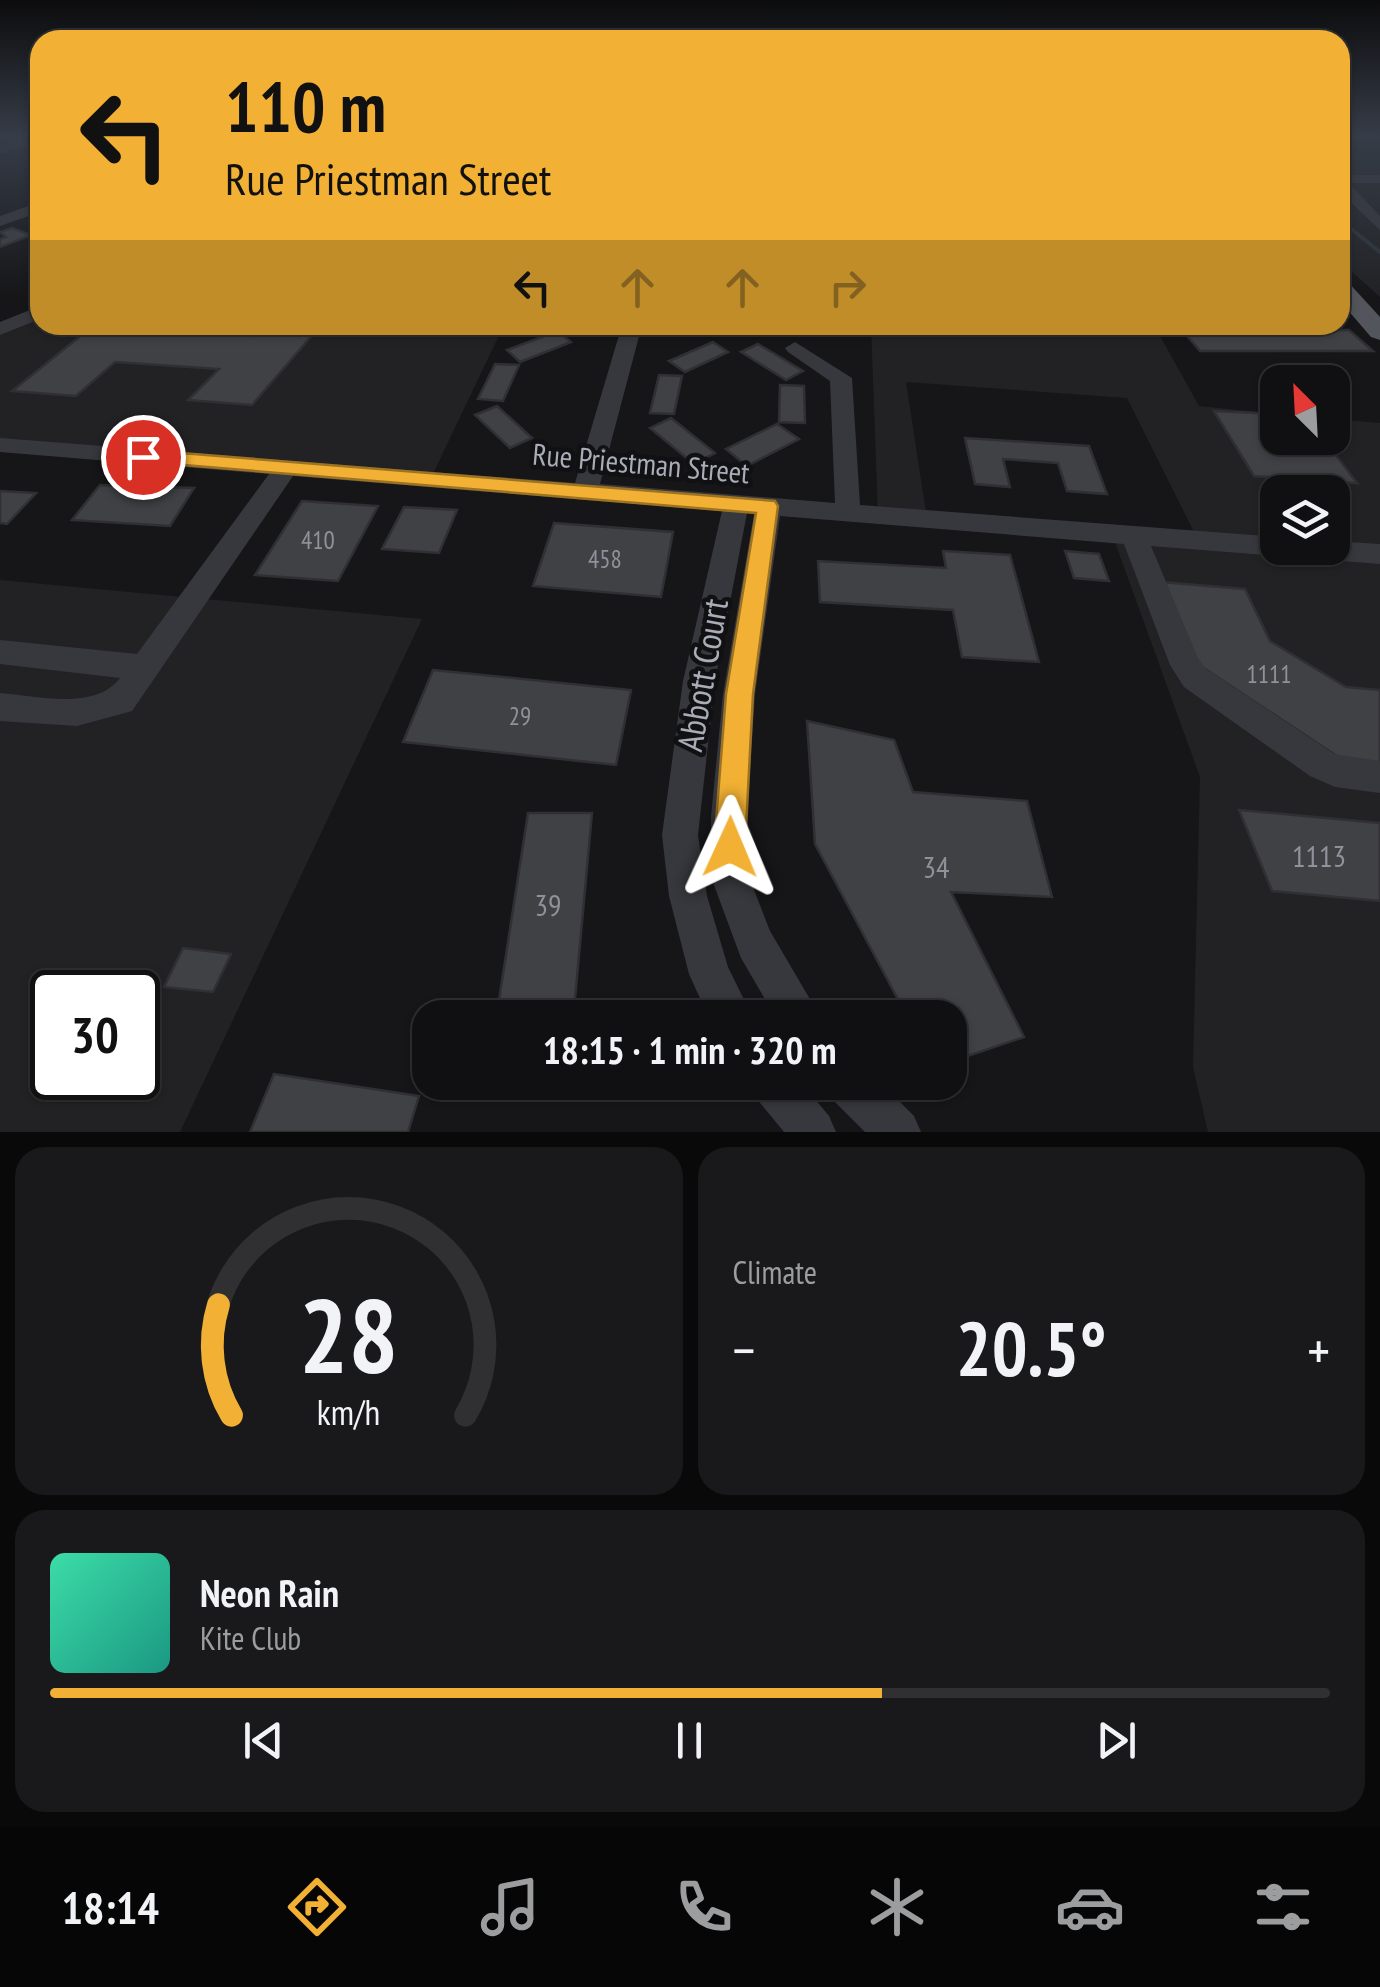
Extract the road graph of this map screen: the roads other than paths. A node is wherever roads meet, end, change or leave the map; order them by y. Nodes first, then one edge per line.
1 (1350, 192) edge
2 (30, 210) edge
3 (0, 221) edge
4 (1380, 225) edge
5 (1350, 272) edge
6 (1350, 298) edge
7 (1380, 300) edge
8 (30, 316) edge
9 (0, 329) edge
10 (1380, 332) edge
11 (629, 335) edge
12 (794, 348) dead end
13 (0, 445) edge
14 (286, 468) junction
15 (585, 492) junction
16 (752, 505) junction
17 (848, 513) junction
18 (1134, 536) junction
19 (1260, 545) edge
20 (1350, 552) edge
21 (1380, 554) edge
22 (0, 652) edge
23 (147, 668) junction
24 (0, 707) edge
25 (1380, 777) edge
26 (723, 1000) edge
27 (789, 1000) edge
28 (787, 1100) edge
29 (865, 1100) edge
30 (813, 1132) edge
31 (898, 1132) edge

1 - 4 street
2 - 3 street
5 - 7 main road
6 - 10 main road
8 - 9 street
11 - 15 street
12 - 17 street
13 - 14 street, Rue Priestman Street
14 - 15 street, Rue Priestman Street
14 - 23 street
15 - 16 street, Rue Priestman Street
16 - 17 street, Rue Priestman Street
16 - 26 street, Abbott Court
16 - 27 street, Abbott Court
17 - 18 street, Rue Priestman Street
18 - 19 street, Rue Priestman Street
18 - 25 street
20 - 21 street, Rue Priestman Street
22 - 23 street
23 - 24 street
28 - 30 street
29 - 31 street

